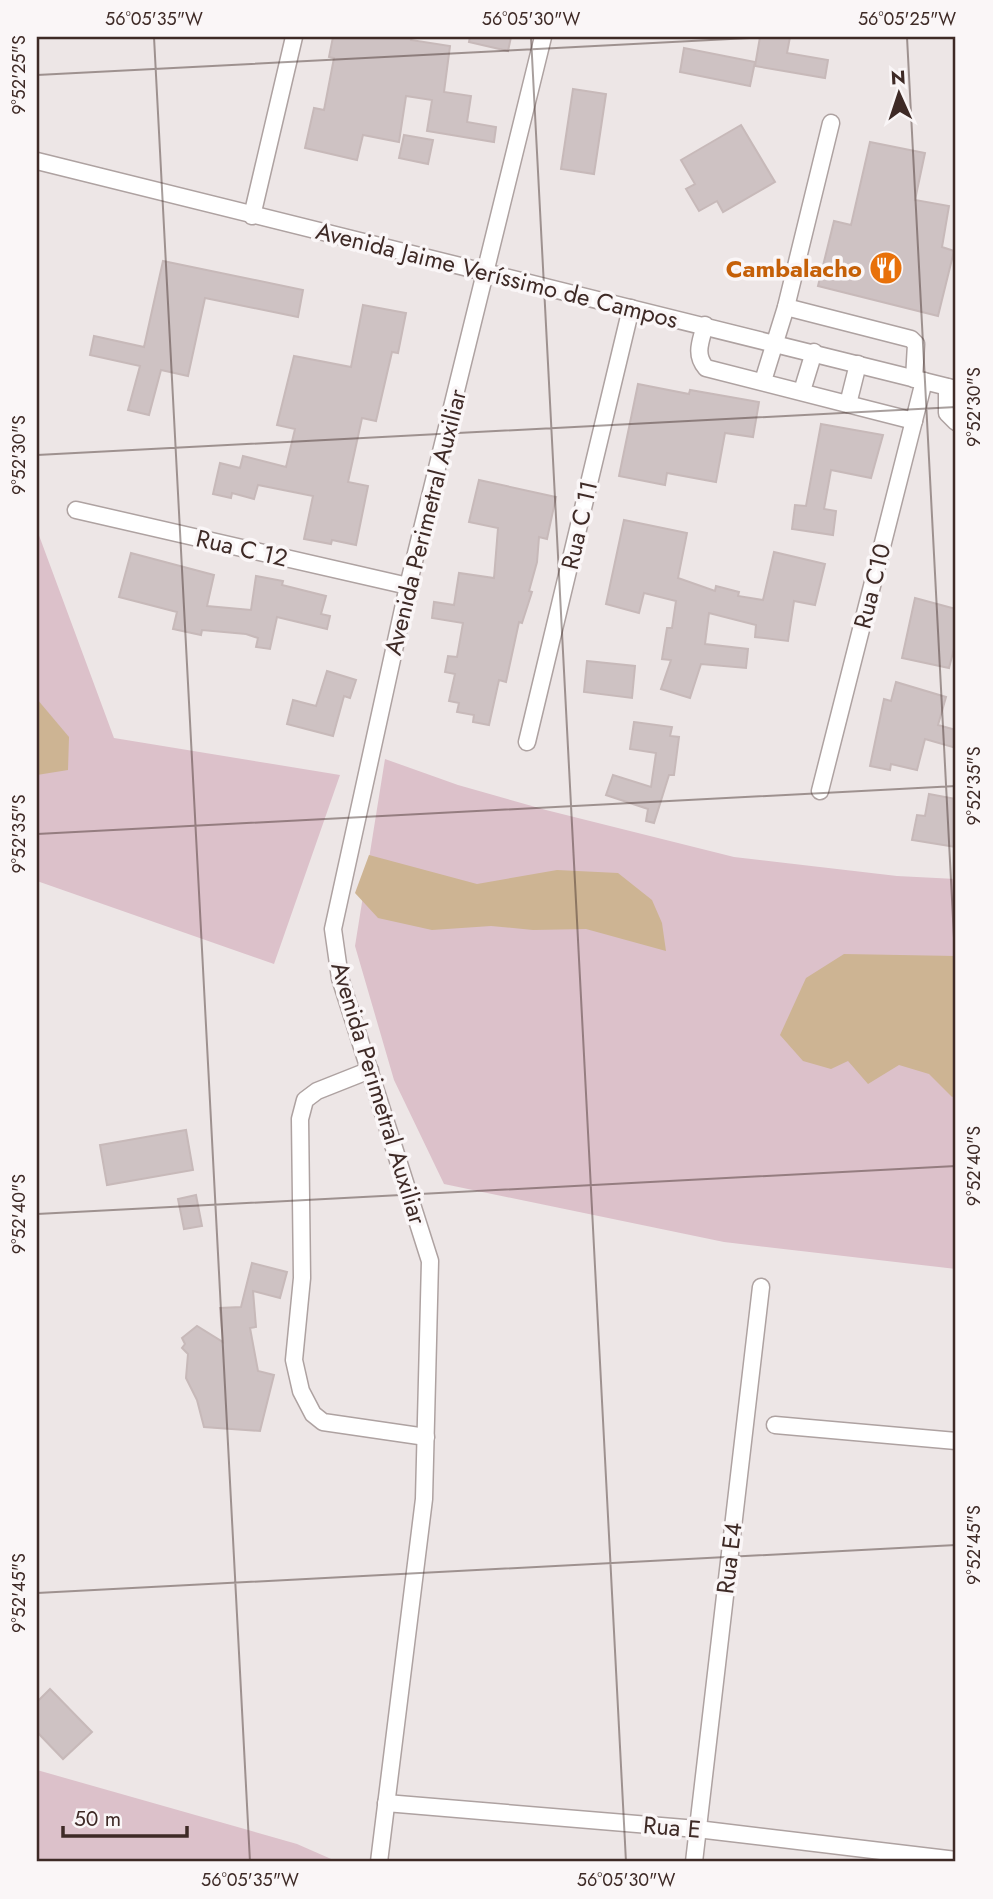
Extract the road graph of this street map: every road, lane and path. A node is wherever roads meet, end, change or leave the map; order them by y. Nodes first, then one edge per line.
1 (294, 37) edge
2 (543, 37) edge
3 (831, 123) dead end
4 (37, 161) edge
5 (252, 216) junction
6 (487, 271) junction
7 (786, 307) junction
8 (631, 308) junction
9 (705, 325) junction
10 (776, 342) junction
11 (814, 352) junction
12 (858, 364) junction
13 (919, 380) junction
14 (764, 381) junction
15 (952, 388) edge
16 (802, 391) junction
17 (848, 404) junction
18 (914, 421) junction
19 (956, 422) edge
20 (76, 510) dead end
21 (408, 586) junction
22 (527, 742) dead end
23 (820, 791) dead end
24 (370, 1070) junction
25 (761, 1287) dead end
26 (775, 1425) dead end
27 (426, 1437) junction
28 (956, 1441) edge
29 (386, 1803) junction
30 (697, 1829) junction
31 (956, 1860) edge
32 (379, 1862) edge
33 (694, 1862) edge

1 - 5 street
2 - 6 street, Avenida Perimetral Auxiliar
3 - 7 street
4 - 5 street, Avenida Jaime Veríssimo de Campos
5 - 6 street, Avenida Jaime Veríssimo de Campos
6 - 8 street, Avenida Jaime Veríssimo de Campos
6 - 21 street, Avenida Perimetral Auxiliar
7 - 10 street
7 - 13 street, Rua C10
8 - 9 street, Avenida Jaime Veríssimo de Campos
8 - 22 street, Rua C 11
9 - 10 street, Avenida Jaime Veríssimo de Campos
9 - 14 street
10 - 11 street, Avenida Jaime Veríssimo de Campos
10 - 14 street
11 - 12 street, Avenida Jaime Veríssimo de Campos
11 - 16 street
12 - 13 street, Avenida Jaime Veríssimo de Campos
12 - 17 street
13 - 15 street, Avenida Jaime Veríssimo de Campos
13 - 18 street, Rua C10
14 - 16 street
15 - 19 street
16 - 17 street
17 - 18 street
18 - 23 street, Rua C10
20 - 21 street, Rua C 12
21 - 24 street, Avenida Perimetral Auxiliar
24 - 27 street, Avenida Perimetral Auxiliar
24 - 27 street
25 - 30 street, Rua E4
26 - 28 street
27 - 29 street, Avenida Perimetral Auxiliar
29 - 30 street, Rua E
29 - 32 street, Avenida Perimetral Auxiliar
30 - 31 street, Rua E
30 - 33 street, Rua E4

